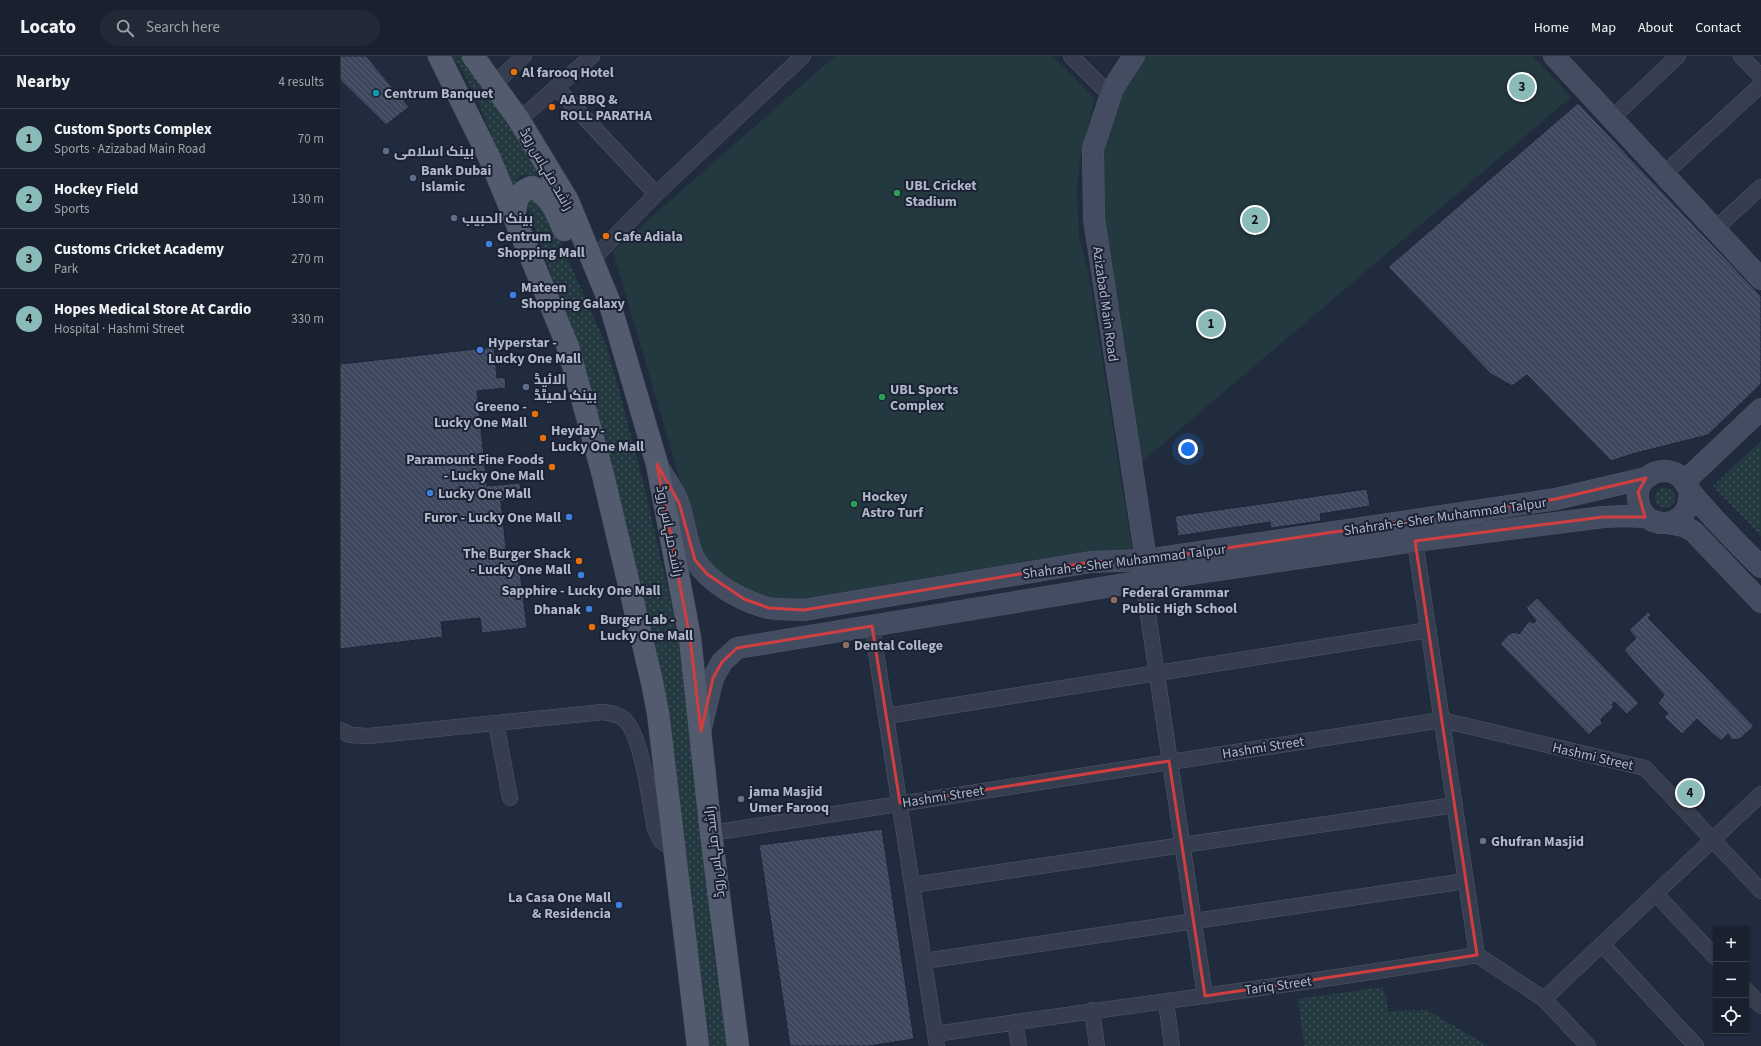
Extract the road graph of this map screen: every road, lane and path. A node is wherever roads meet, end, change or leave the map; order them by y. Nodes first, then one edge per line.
1 (439, 56) edge
2 (473, 56) edge
3 (524, 56) edge
4 (592, 56) edge
5 (803, 56) edge
6 (1071, 56) edge
7 (1134, 56) edge
8 (1554, 56) edge
9 (1678, 56) edge
10 (1741, 56) edge
11 (1761, 77) edge
12 (1761, 84) edge
13 (494, 85) junction
14 (556, 87) junction
15 (1110, 95) junction
16 (1612, 118) junction
17 (519, 120) junction
18 (1664, 174) junction
19 (1761, 187) edge
20 (656, 194) junction
21 (514, 216) junction
22 (1715, 229) junction
23 (593, 259) junction
24 (1761, 279) edge
25 (617, 330) junction
26 (1761, 409) edge
27 (657, 464) junction
28 (1646, 478) junction
29 (1687, 485) junction
30 (1645, 517) junction
31 (1668, 523) junction
32 (1415, 541) junction
33 (1146, 560) junction
34 (1761, 567) edge
35 (1143, 581) junction
36 (1761, 602) edge
37 (872, 626) junction
38 (1429, 630) junction
39 (1157, 672) junction
40 (886, 716) junction
41 (1442, 720) junction
42 (496, 723) junction
43 (340, 730) edge
44 (701, 731) junction
45 (1169, 761) junction
46 (1761, 794) edge
47 (510, 798) dead end
48 (900, 803) junction
49 (1455, 805) junction
50 (711, 833) junction
51 (1713, 840) junction
52 (1182, 845) junction
53 (674, 850) junction
54 (1466, 881) junction
55 (912, 885) junction
56 (1761, 891) edge
57 (1656, 894) junction
58 (1193, 921) junction
59 (1602, 944) junction
60 (1477, 955) junction
61 (1713, 955) edge
62 (924, 961) junction
63 (1749, 993) edge
64 (1204, 996) junction
65 (1544, 999) junction
66 (1166, 1001) junction
67 (1761, 1006) edge
68 (1092, 1010) junction
69 (1015, 1022) junction
70 (936, 1040) edge
71 (698, 1046) edge
72 (738, 1046) edge
73 (1019, 1046) edge
74 (1097, 1046) edge
75 (1172, 1046) edge
76 (1588, 1046) edge
77 (1696, 1046) edge

1 - 21 main road
2 - 13 main road, راشد منہاس روڈ
3 - 13 street
4 - 14 street
5 - 20 street
6 - 15 street
7 - 15 main road, Azizabad Main Road
8 - 16 main road
9 - 16 street
10 - 11 street
12 - 18 street
13 - 17 main road, راشد منہاس روڈ
14 - 17 street
14 - 20 street
15 - 33 main road, Azizabad Main Road
16 - 18 main road
17 - 23 main road, راشد منہاس روڈ
18 - 22 main road
19 - 22 street
20 - 23 street
21 - 25 main road
21 - 53 main road
22 - 24 main road
23 - 25 main road, راشد منہاس روڈ
25 - 27 main road, راشد منہاس روڈ
26 - 29 main road
27 - 33 main road, Shahrah-e-Sher Muhammad Talpur
27 - 44 main road, راشد منہاس روڈ
28 - 29 main road
28 - 30 main road
28 - 33 main road, Shahrah-e-Sher Muhammad Talpur
29 - 31 main road
29 - 34 main road
30 - 31 main road
30 - 32 main road, Shahrah-e-Sher Muhammad Talpur
31 - 36 main road
32 - 35 main road, Shahrah-e-Sher Muhammad Talpur
32 - 38 street
35 - 37 main road, Shahrah-e-Sher Muhammad Talpur
35 - 39 street
37 - 40 street
37 - 44 main road, Shahrah-e-Sher Muhammad Talpur
38 - 39 street
38 - 41 street
39 - 40 street
39 - 45 street
40 - 48 street
41 - 45 street, Hashmi Street
41 - 49 street
41 - 51 street, Hashmi Street
42 - 43 street
42 - 47 street
42 - 53 street
44 - 50 main road, راشد منہاس روڈ
45 - 48 street, Hashmi Street
45 - 52 street
46 - 51 street
48 - 50 street, Hashmi Street
48 - 55 street
49 - 52 street
49 - 54 street
50 - 72 main road, راشد منہاس روڈ
51 - 56 street, Hashmi Street
51 - 57 street
52 - 55 street
52 - 58 street
53 - 71 main road
54 - 58 street
54 - 60 street
55 - 62 street
57 - 59 street
57 - 61 street
58 - 62 street
58 - 64 street
59 - 65 street
59 - 77 street
60 - 64 street, Tariq Street
60 - 65 street
62 - 70 street
63 - 67 street
64 - 66 street, Tariq Street
65 - 76 street
66 - 68 street, Tariq Street
66 - 75 street
68 - 69 street, Tariq Street
68 - 74 street
69 - 70 street, Tariq Street
69 - 73 street

